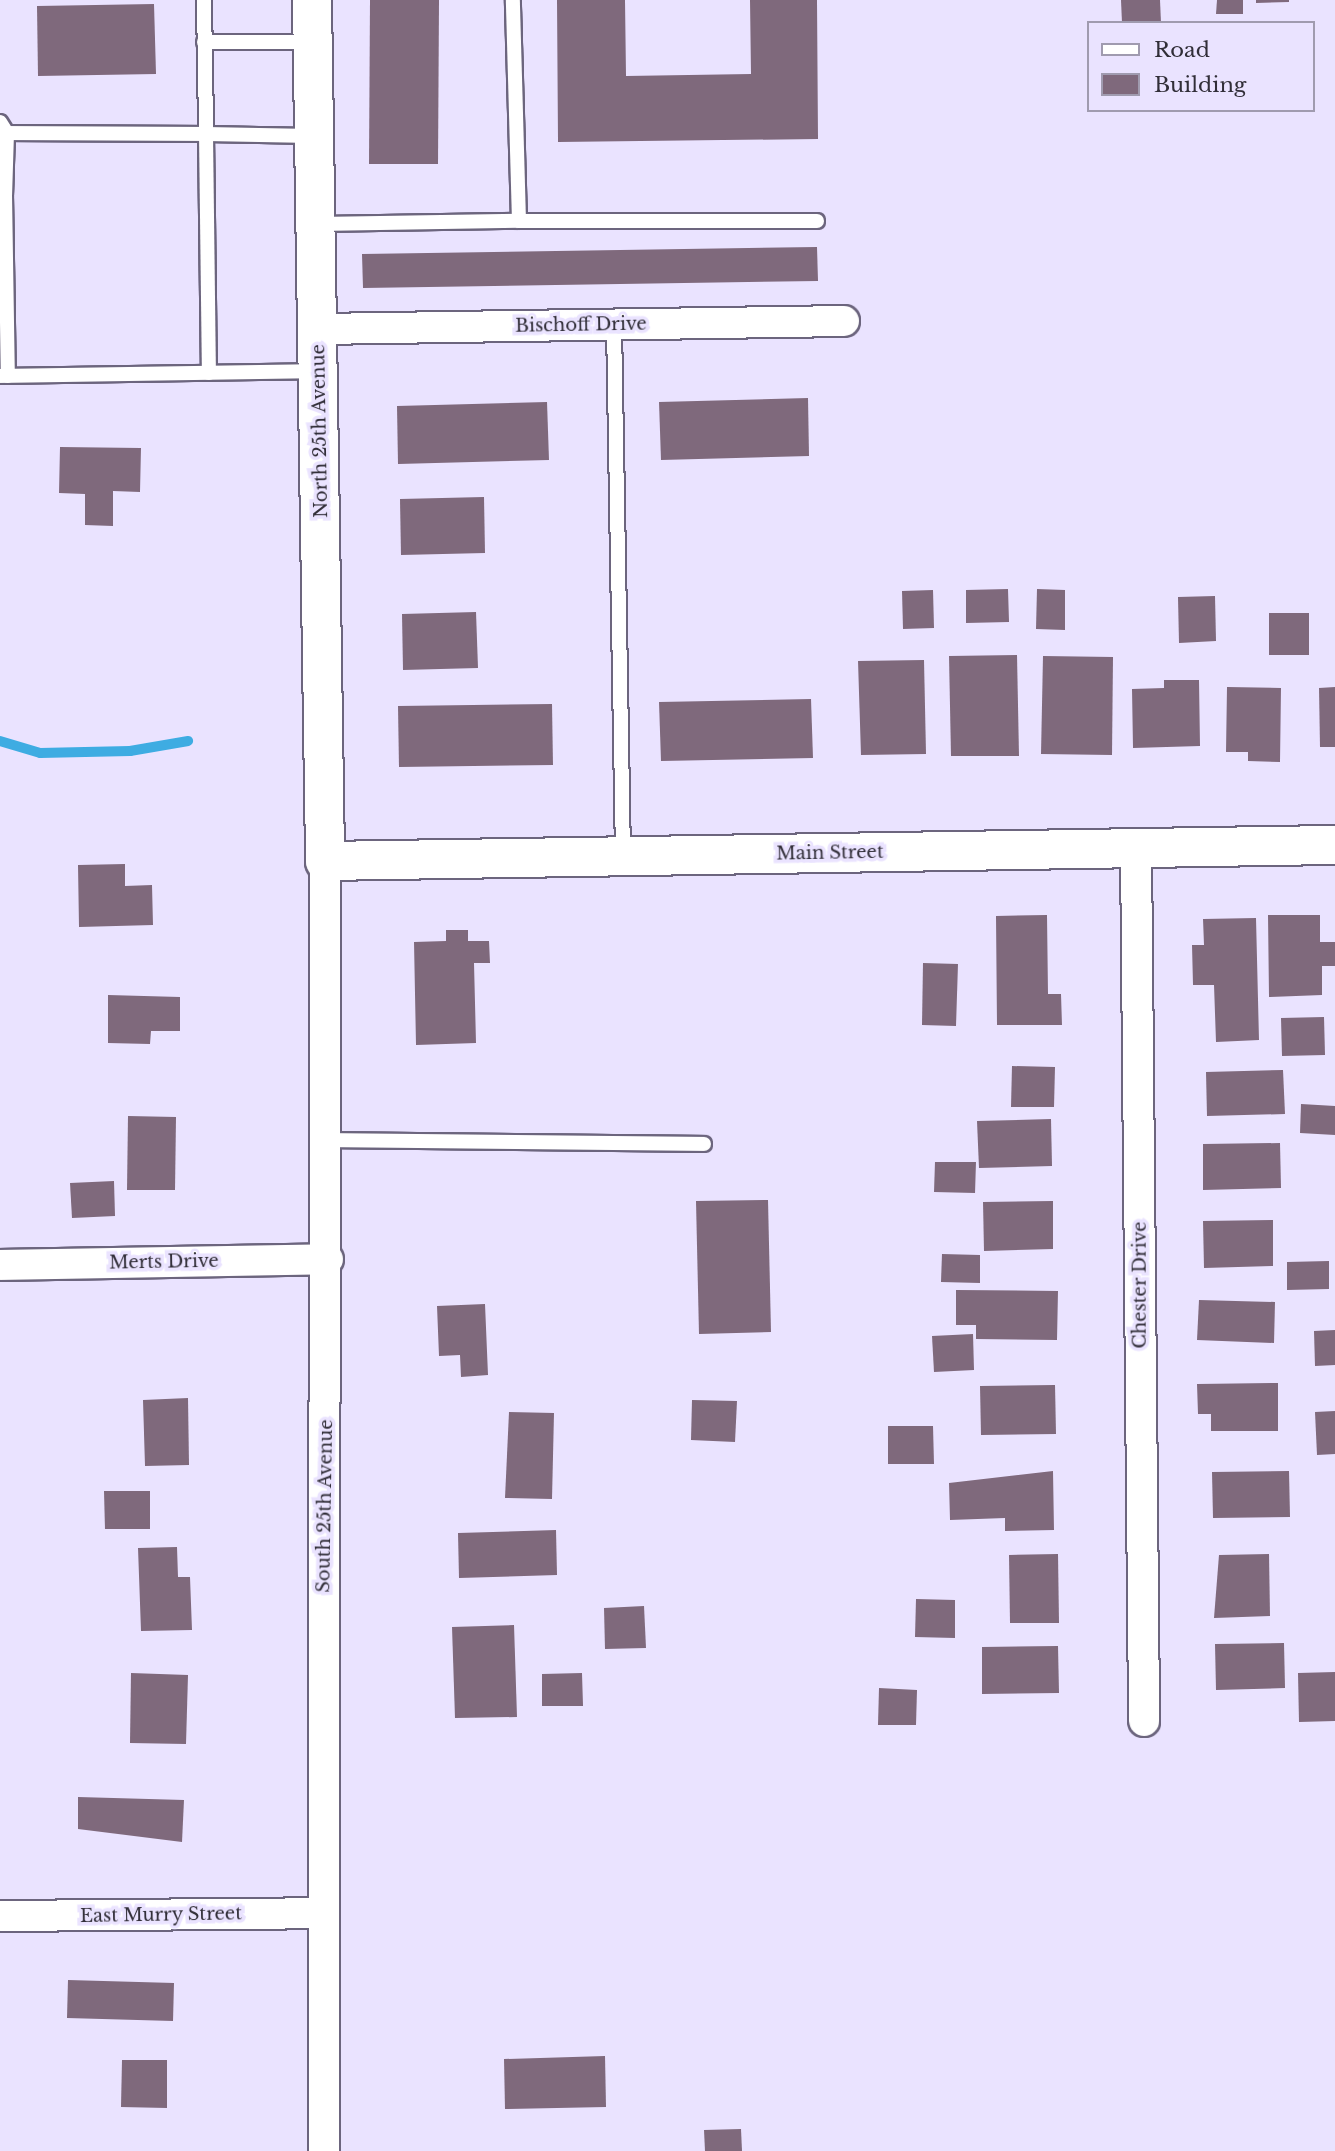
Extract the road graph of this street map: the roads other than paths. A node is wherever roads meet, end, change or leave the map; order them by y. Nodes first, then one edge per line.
1 (204, 0) edge
2 (312, 0) edge
3 (513, 0) edge
4 (204, 42) junction
5 (313, 42) junction
6 (3, 127) edge
7 (206, 134) junction
8 (315, 136) junction
9 (3, 195) edge
10 (519, 221) junction
11 (817, 221) dead end
12 (317, 224) junction
13 (844, 321) dead end
14 (614, 324) junction
15 (319, 329) junction
16 (319, 371) junction
17 (209, 373) junction
18 (4, 376) edge
19 (1335, 845) edge
20 (1136, 848) junction
21 (622, 856) junction
22 (325, 861) junction
23 (327, 1140) junction
24 (704, 1144) dead end
25 (328, 1259) junction
26 (0, 1265) edge
27 (1144, 1721) dead end
28 (322, 1913) junction
29 (0, 1916) edge
30 (324, 2151) edge

1 - 4 lane
2 - 5 street, North 25th Avenue
3 - 10 lane
4 - 5 lane
4 - 7 lane
5 - 8 street, North 25th Avenue
6 - 7 lane
6 - 9 lane
7 - 8 lane
7 - 17 lane
8 - 12 street, North 25th Avenue
9 - 18 lane
10 - 11 lane
10 - 12 lane
12 - 15 street, North 25th Avenue
13 - 14 street, Bischoff Drive
14 - 15 street, Bischoff Drive
14 - 21 lane
15 - 16 street, North 25th Avenue
16 - 17 lane
16 - 22 street, North 25th Avenue
17 - 18 lane
19 - 20 street, Main Street
20 - 21 street, Main Street
20 - 27 street, Chester Drive
21 - 22 street, Main Street
22 - 23 street, South 25th Avenue
23 - 24 lane
23 - 25 street, South 25th Avenue
25 - 26 street, Merts Drive
25 - 28 street, South 25th Avenue
28 - 29 street, East Murry Street
28 - 30 street, South 25th Avenue

